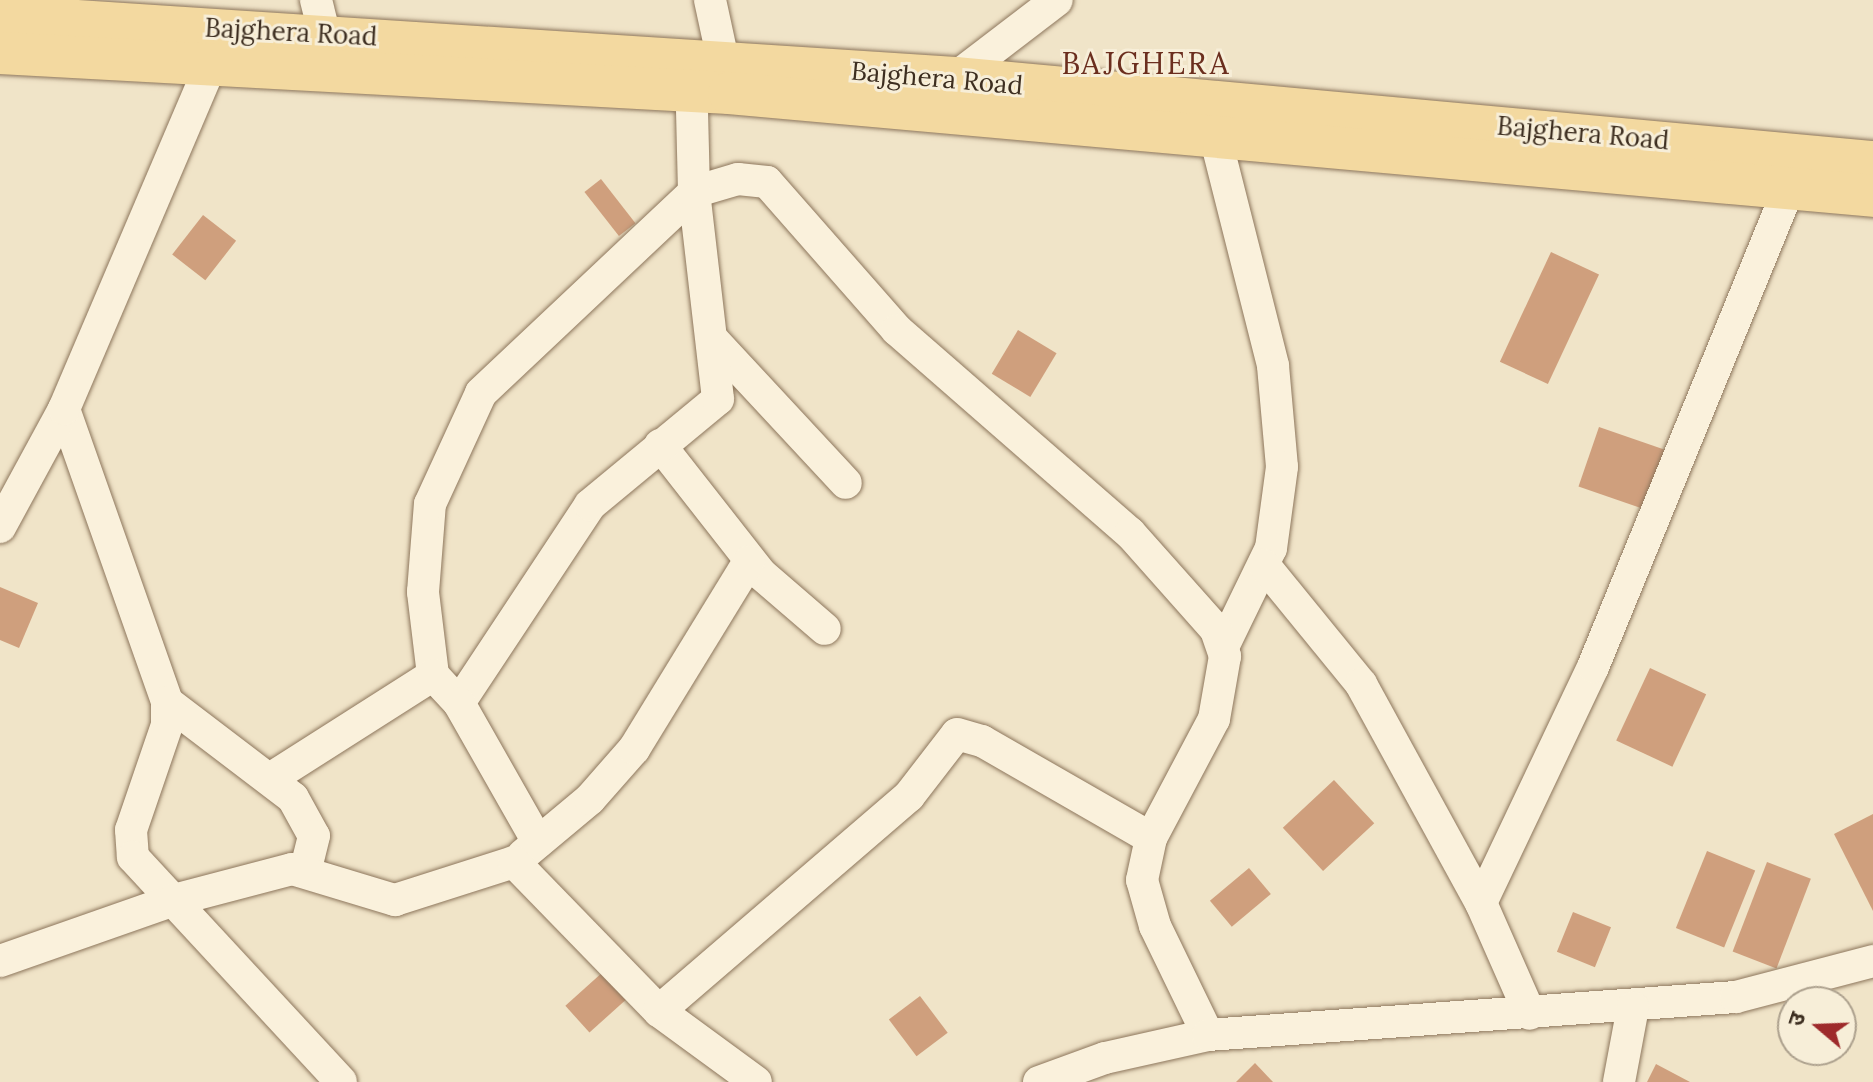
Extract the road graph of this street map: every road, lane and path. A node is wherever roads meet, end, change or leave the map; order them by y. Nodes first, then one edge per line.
1 (710, 0) edge
2 (1057, 0) edge
3 (0, 16) edge
4 (320, 17) edge
5 (0, 53) edge
6 (212, 62) junction
7 (709, 76) junction
8 (955, 78) junction
9 (1215, 136) junction
10 (1873, 162) edge
11 (1789, 188) junction
12 (694, 192) junction
13 (1873, 196) edge
14 (713, 340) junction
15 (64, 409) junction
16 (660, 445) junction
17 (846, 483) dead end
18 (0, 527) edge
19 (749, 561) junction
20 (1264, 565) junction
21 (825, 629) dead end
22 (1224, 645) junction
23 (433, 675) junction
24 (167, 702) junction
25 (459, 703) junction
26 (273, 777) junction
27 (1151, 838) junction
28 (526, 852) junction
29 (306, 868) junction
30 (174, 900) junction
31 (1481, 903) junction
32 (0, 961) edge
33 (1873, 961) edge
34 (1633, 1007) junction
35 (659, 1011) junction
36 (1530, 1014) junction
37 (1208, 1035) junction
38 (341, 1082) edge
39 (756, 1082) edge
40 (1039, 1082) edge
41 (1619, 1082) edge

1 - 7 street
2 - 8 street
3 - 4 main road, Bajghera Road
4 - 7 main road, Bajghera Road
5 - 6 main road, Bajghera Road
6 - 7 main road, Bajghera Road
6 - 15 street
7 - 8 main road, Bajghera Road
7 - 9 main road, Bajghera Road
7 - 12 street
8 - 10 main road, Bajghera Road
9 - 11 main road, Bajghera Road
9 - 20 street
11 - 13 main road, Bajghera Road
11 - 31 street
12 - 14 street
12 - 22 street
12 - 23 street
14 - 16 street
14 - 17 street
15 - 18 street
15 - 24 street
16 - 19 street
16 - 25 street
19 - 21 street
19 - 28 street
20 - 22 street
20 - 31 street
22 - 27 street
23 - 25 street
23 - 26 street
24 - 26 street
24 - 30 street
25 - 28 street
26 - 29 street
27 - 35 street
27 - 37 street
28 - 29 street
28 - 35 street
29 - 30 street
30 - 32 street
30 - 38 street
31 - 36 street
33 - 34 street
34 - 36 street
34 - 41 street
35 - 39 street
36 - 37 street
37 - 40 street

